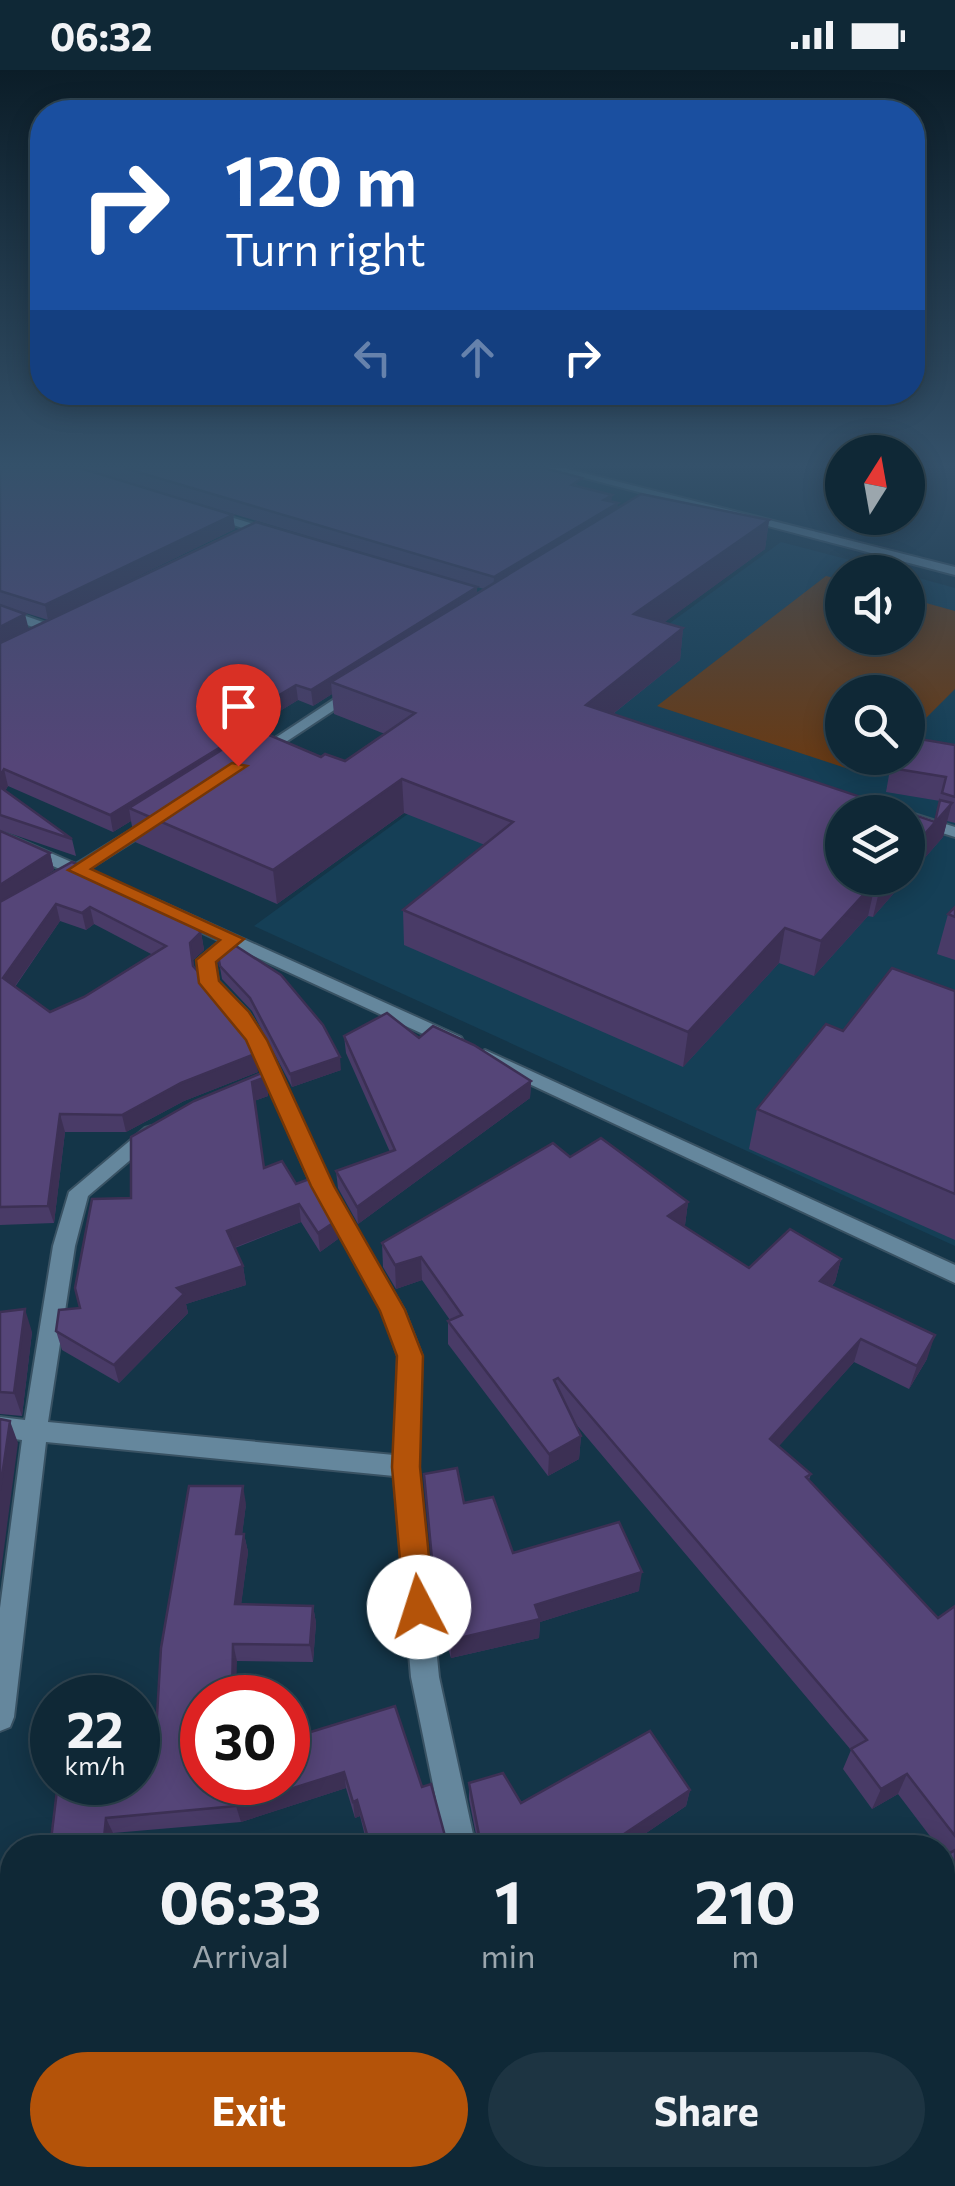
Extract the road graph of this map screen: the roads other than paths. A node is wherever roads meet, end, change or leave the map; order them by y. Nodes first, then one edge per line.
1 (0, 611) edge
2 (66, 620) edge
3 (49, 628) junction
4 (33, 637) edge
5 (379, 676) edge
6 (244, 762) edge
7 (161, 816) edge
8 (925, 822) edge
9 (955, 832) edge
10 (0, 836) edge
11 (77, 870) junction
12 (46, 889) edge
13 (234, 939) junction
14 (168, 1122) edge
15 (955, 1275) edge
16 (0, 1428) edge
17 (35, 1431) junction
18 (406, 1467) junction
19 (0, 1718) edge
20 (457, 1835) edge

1 - 3 street
2 - 3 street
3 - 4 street
5 - 6 street
7 - 11 street
8 - 9 street
10 - 11 street
11 - 12 street
11 - 13 street
13 - 15 street
13 - 18 street
14 - 17 street
16 - 17 street
17 - 18 street
17 - 19 street
18 - 20 street

